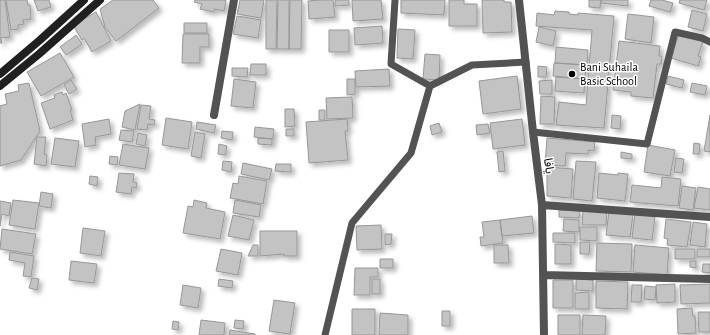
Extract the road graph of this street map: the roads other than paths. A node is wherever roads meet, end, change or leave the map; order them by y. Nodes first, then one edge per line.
1 (84, 0) edge
2 (100, 0) edge
3 (234, 0) edge
4 (395, 0) edge
5 (519, 0) edge
6 (710, 42) edge
7 (526, 62) junction
8 (0, 74) edge
9 (0, 86) edge
10 (430, 86) junction
11 (214, 115) dead end
12 (532, 132) junction
13 (542, 205) junction
14 (710, 217) edge
15 (543, 275) junction
16 (710, 279) edge
17 (325, 335) edge
18 (544, 335) edge

1 - 8 main road
2 - 9 main road
3 - 11 street
4 - 10 lane
5 - 7 street, يافا
6 - 12 lane
7 - 10 lane
7 - 12 street, يافا
10 - 17 lane
12 - 13 street, يافا
13 - 14 street
13 - 15 street, يافا
15 - 16 street
15 - 18 street, يافا

